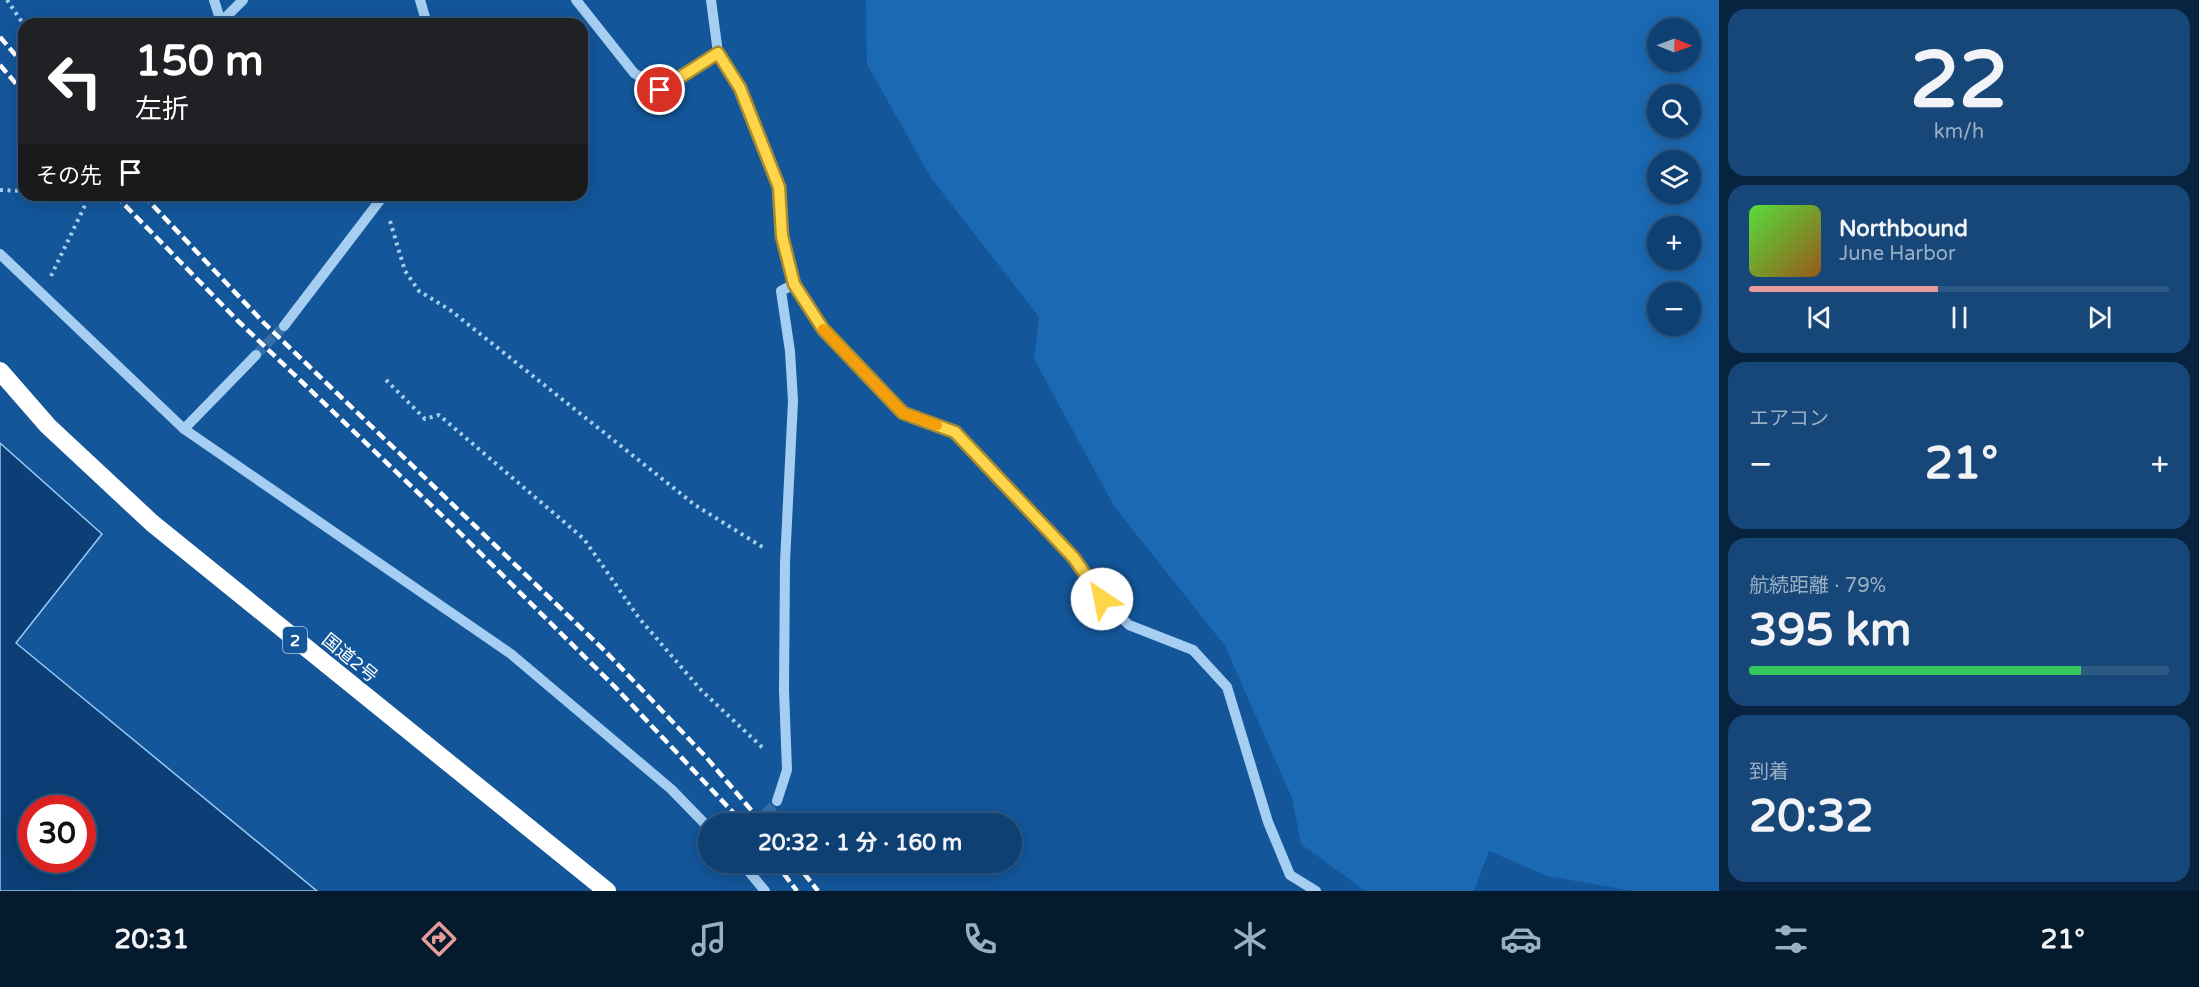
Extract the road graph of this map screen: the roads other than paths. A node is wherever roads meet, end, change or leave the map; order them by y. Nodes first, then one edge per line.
1 (214, 0) edge
2 (243, 0) edge
3 (420, 0) edge
4 (576, 0) edge
5 (711, 0) edge
6 (219, 18) edge
7 (225, 18) edge
8 (425, 18) edge
9 (718, 53) junction
10 (379, 201) edge
11 (0, 254) edge
12 (794, 284) junction
13 (284, 326) tunnel mouth
14 (256, 355) tunnel mouth
15 (0, 371) edge
16 (184, 429) junction
17 (777, 801) tunnel mouth
18 (698, 817) edge
19 (750, 873) edge
20 (607, 891) edge
21 (765, 891) edge
22 (1316, 891) edge

1 - 6 street
2 - 7 street
3 - 8 street
4 - 9 street
5 - 9 street
9 - 12 street
10 - 13 street
11 - 16 street
12 - 17 street
12 - 22 street
14 - 16 street
15 - 20 highway, 国道2号 / 2
16 - 18 street
19 - 21 street

